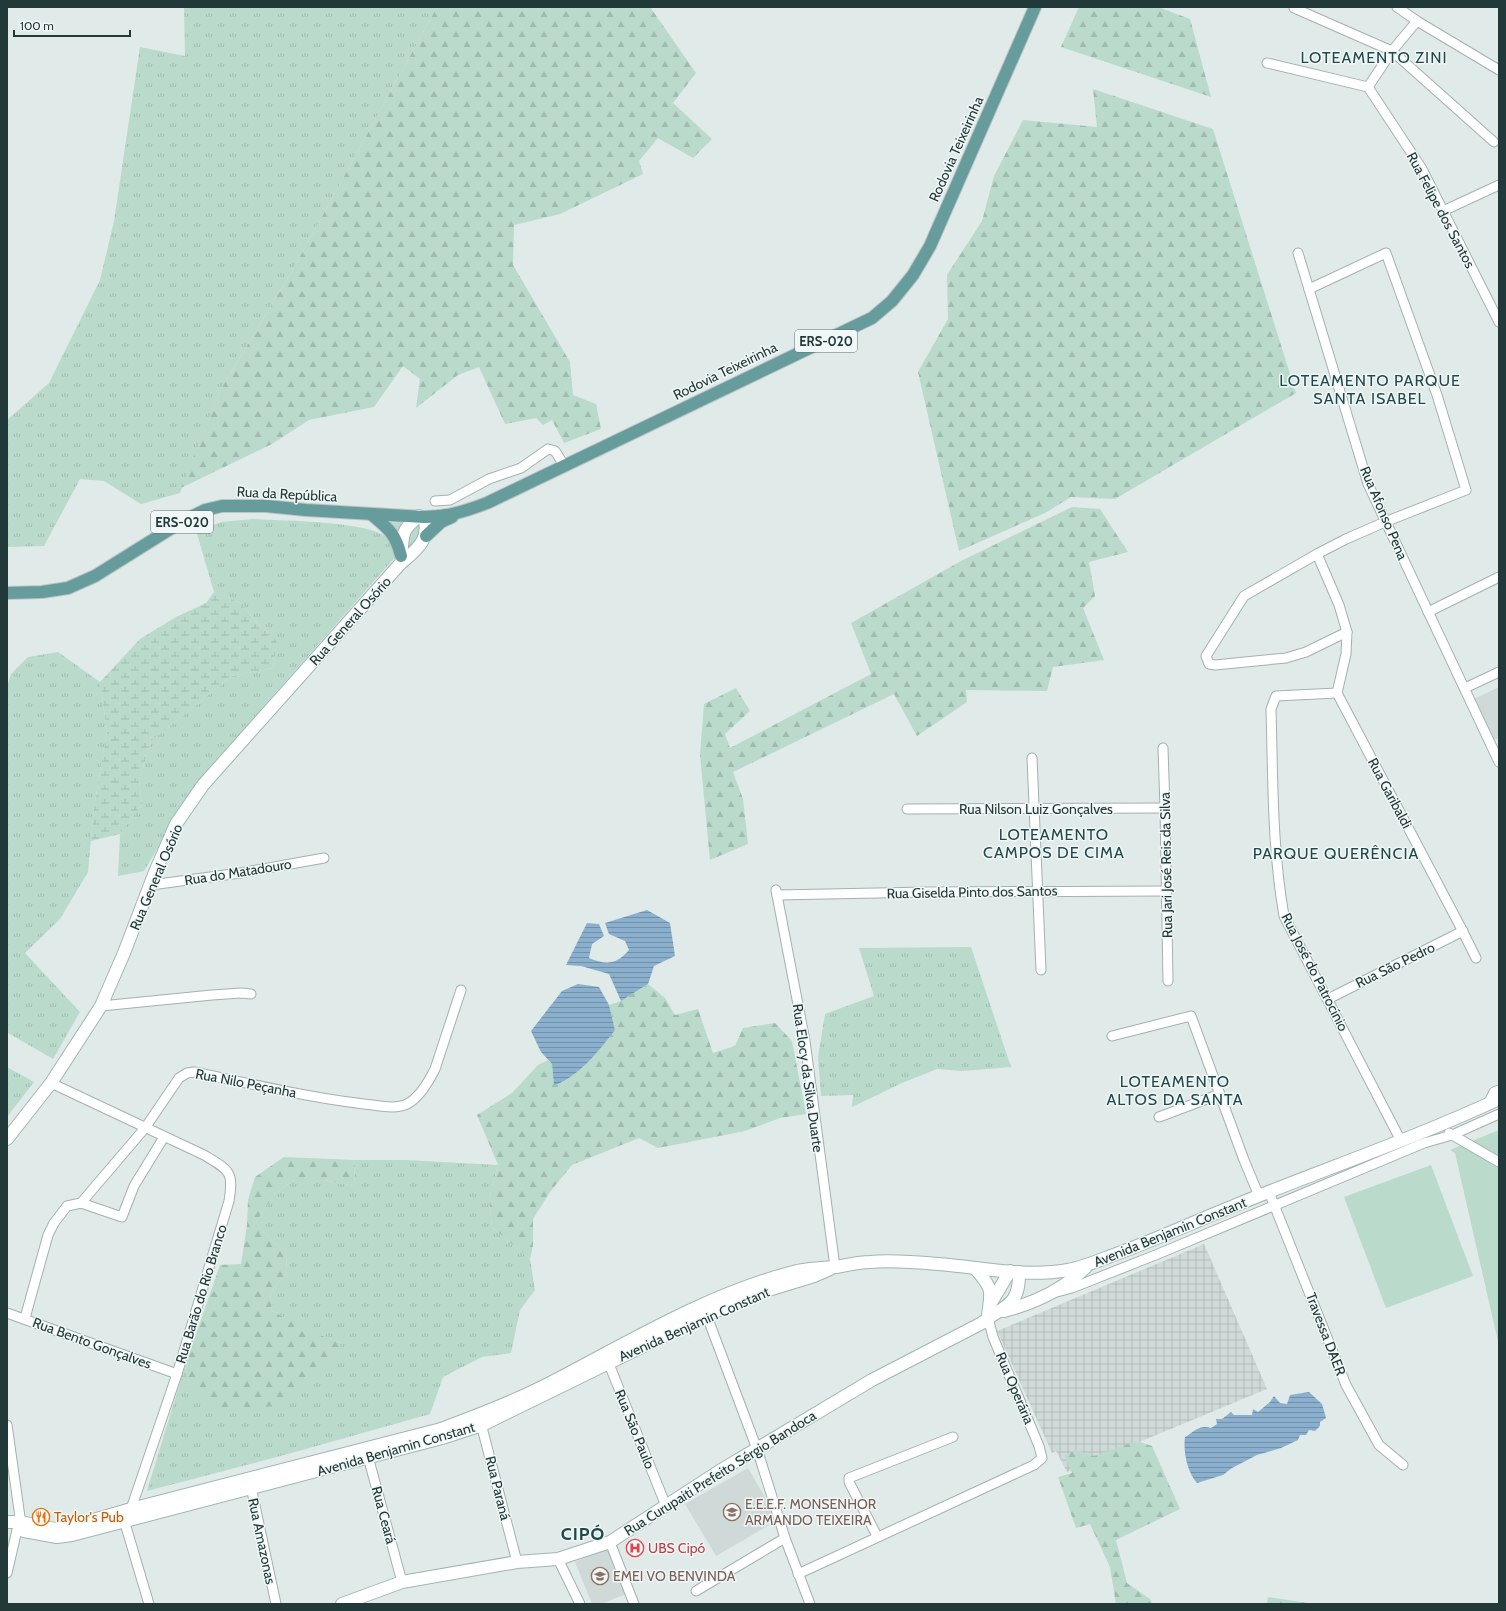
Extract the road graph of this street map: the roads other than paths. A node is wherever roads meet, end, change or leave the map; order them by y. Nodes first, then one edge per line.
1 (1035, 7) edge
2 (1398, 7) edge
3 (1294, 8) edge
4 (1418, 21) junction
5 (1392, 51) junction
6 (1267, 63) dead end
7 (1499, 70) edge
8 (1368, 87) junction
9 (1494, 142) dead end
10 (1499, 185) edge
11 (1443, 211) junction
12 (1298, 253) dead end
13 (1309, 289) junction
14 (1499, 322) edge
15 (564, 465) junction
16 (521, 468) junction
17 (532, 481) junction
18 (460, 494) junction
19 (435, 500) dead end
20 (460, 513) junction
21 (371, 514) junction
22 (422, 516) junction
23 (1385, 522) junction
24 (426, 536) junction
25 (1317, 554) junction
26 (401, 560) junction
27 (1499, 578) edge
28 (7, 593) edge
29 (1428, 612) junction
30 (1347, 632) junction
31 (1499, 672) edge
32 (1465, 688) junction
33 (1337, 693) junction
34 (1496, 747) edge
35 (1162, 748) dead end
36 (1032, 758) dead end
37 (1499, 762) edge
38 (1165, 808) junction
39 (907, 809) dead end
40 (1034, 809) junction
41 (324, 858) dead end
42 (151, 885) junction
43 (1037, 891) junction
44 (1166, 891) junction
45 (776, 893) joint
46 (1462, 931) junction
47 (1476, 958) dead end
48 (1041, 970) dead end
49 (1168, 981) dead end
50 (461, 990) dead end
51 (251, 994) dead end
52 (1328, 998) junction
53 (101, 1006) junction
54 (1112, 1036) dead end
55 (51, 1083) junction
56 (1499, 1090) edge
57 (1220, 1094) junction
58 (1493, 1102) edge
59 (1499, 1114) edge
60 (1159, 1117) dead end
61 (1440, 1126) junction
62 (145, 1128) junction
63 (1452, 1135) junction
64 (164, 1137) junction
65 (7, 1139) edge
66 (1401, 1141) junction
67 (1499, 1162) edge
68 (1264, 1194) junction
69 (81, 1203) junction
70 (1275, 1204) junction
71 (1088, 1264) junction
72 (835, 1267) junction
73 (975, 1268) junction
74 (1015, 1272) junction
75 (1040, 1272) junction
76 (1047, 1295) junction
77 (702, 1304) junction
78 (989, 1305) junction
79 (999, 1312) junction
80 (7, 1313) edge
81 (707, 1315) junction
82 (24, 1318) junction
83 (988, 1318) junction
84 (607, 1358) junction
85 (177, 1374) junction
86 (480, 1420) junction
87 (7, 1425) edge
88 (953, 1437) dead end
89 (757, 1449) junction
90 (367, 1452) junction
91 (1403, 1464) dead end
92 (250, 1483) junction
93 (666, 1506) junction
94 (131, 1509) junction
95 (124, 1520) junction
96 (19, 1526) junction
97 (877, 1536) junction
98 (784, 1538) junction
99 (610, 1542) junction
100 (558, 1559) junction
101 (517, 1562) junction
102 (7, 1572) edge
103 (798, 1574) junction
104 (402, 1582) junction
105 (696, 1591) dead end
106 (149, 1604) edge
107 (276, 1604) edge
108 (342, 1604) edge
109 (580, 1604) edge
110 (634, 1604) edge
111 (810, 1604) edge

1 - 15 main road, Rodovia Teixeirinha / ERS-020
2 - 4 street
3 - 5 street
4 - 5 street
4 - 7 street
5 - 8 street
5 - 9 street
6 - 8 street
8 - 11 street, Rua Felipe dos Santos
10 - 11 street
11 - 14 street, Rua Felipe dos Santos
12 - 13 street, Rua Afonso Pena
13 - 23 street, Rua Afonso Pena
13 - 23 street
15 - 16 street
15 - 17 main road, Rodovia Teixeirinha / ERS-020
16 - 17 street
16 - 18 street
17 - 20 main road, Rodovia Teixeirinha / ERS-020
18 - 19 street
18 - 20 street
20 - 22 main road, Rodovia Teixeirinha / ERS-020
20 - 24 main road
21 - 22 main road, Rodovia Teixeirinha / ERS-020
21 - 26 main road
21 - 28 main road, Rua da República / ERS-020
22 - 24 main road
22 - 26 main road
23 - 25 street
23 - 29 street, Rua Afonso Pena
24 - 26 main road, Rua General Osório
25 - 30 street
25 - 30 street
26 - 42 main road, Rua General Osório
27 - 29 street
29 - 32 street, Rua Afonso Pena
30 - 33 street
31 - 32 street
32 - 34 street, Rua Afonso Pena
33 - 46 street, Rua Garibaldi
33 - 52 street, Rua José do Patrocínio
34 - 37 street, Rua Afonso Pena
35 - 38 street, Rua Jari José Reis da Silva
36 - 40 street
38 - 40 street, Rua Nilson Luiz Gonçalves
38 - 44 street, Rua Jari José Reis da Silva
39 - 40 street, Rua Nilson Luiz Gonçalves
40 - 43 street
41 - 42 street, Rua do Matadouro
42 - 53 main road, Rua General Osório
43 - 44 street, Rua Giselda Pinto dos Santos
43 - 45 street, Rua Giselda Pinto dos Santos
43 - 48 street
44 - 49 street, Rua Jari José Reis da Silva
45 - 72 street, Rua Elocy da Silva Duarte
46 - 47 street, Rua Garibaldi
46 - 52 street, Rua São Pedro
50 - 62 street, Rua Nilo Peçanha
51 - 53 street
52 - 66 street, Rua José do Patrocínio
53 - 55 main road, Rua General Osório
54 - 57 street, Travessa DAER
55 - 62 street, Rua Barão do Rio Branco
55 - 65 main road, Rua General Osório
56 - 58 street, Avenida Benjamin Constant
57 - 60 street
57 - 68 street, Travessa DAER
58 - 61 main road, Avenida Benjamin Constant
59 - 63 street, Avenida Benjamin Constant
61 - 63 street
61 - 66 main road, Avenida Benjamin Constant
62 - 64 street, Rua Barão do Rio Branco
62 - 69 street, Rua Nilo Peçanha
63 - 67 street
63 - 70 street, Avenida Benjamin Constant
64 - 69 street
64 - 85 street, Rua Barão do Rio Branco
66 - 68 main road, Avenida Benjamin Constant
68 - 70 street, Travessa DAER
68 - 71 main road, Avenida Benjamin Constant
69 - 82 street, Rua Nilo Peçanha
70 - 76 street, Avenida Benjamin Constant
70 - 91 street, Travessa DAER
71 - 75 main road, Avenida Benjamin Constant
71 - 76 main road
72 - 73 main road, Avenida Benjamin Constant
72 - 77 main road, Avenida Benjamin Constant
72 - 81 main road, Avenida Benjamin Constant
73 - 74 main road, Avenida Benjamin Constant
73 - 78 main road
74 - 75 main road, Avenida Benjamin Constant
74 - 78 main road
74 - 79 main road
75 - 76 main road
76 - 79 main road
77 - 81 street
77 - 84 main road, Avenida Benjamin Constant
78 - 83 main road
79 - 83 main road, Rua Curupaiti Prefeito Sérgio Bandoca
80 - 82 street, Rua Bento Gonçalves
81 - 84 main road, Avenida Benjamin Constant
81 - 89 street
82 - 85 street, Rua Bento Gonçalves
83 - 89 main road, Rua Curupaiti Prefeito Sérgio Bandoca
83 - 97 street, Rua Operária
84 - 86 main road, Avenida Benjamin Constant
84 - 93 street, Rua São Paulo
85 - 94 street, Rua Barão do Rio Branco
86 - 90 main road, Avenida Benjamin Constant
86 - 101 street, Rua Paraná
87 - 96 street
88 - 97 street
89 - 93 main road, Rua Curupaiti Prefeito Sérgio Bandoca
89 - 98 street
90 - 92 main road, Avenida Benjamin Constant
90 - 104 street, Rua Ceará
92 - 94 main road, Avenida Benjamin Constant
92 - 95 main road, Avenida Benjamin Constant
92 - 107 street, Rua Amazonas
93 - 99 main road, Rua Curupaiti Prefeito Sérgio Bandoca
94 - 95 street, Rua Barão do Rio Branco
94 - 96 main road, Avenida Benjamin Constant
95 - 96 main road, Avenida Benjamin Constant
95 - 106 street
96 - 102 street
97 - 103 street
98 - 103 street
98 - 105 street
99 - 100 main road, Rua Curupaiti Prefeito Sérgio Bandoca
99 - 110 street
100 - 101 main road, Rua Curupaiti Prefeito Sérgio Bandoca
100 - 109 street
101 - 104 main road, Rua Curupaiti Prefeito Sérgio Bandoca
103 - 111 street
104 - 108 main road, Rua Curupaiti Prefeito Sérgio Bandoca

